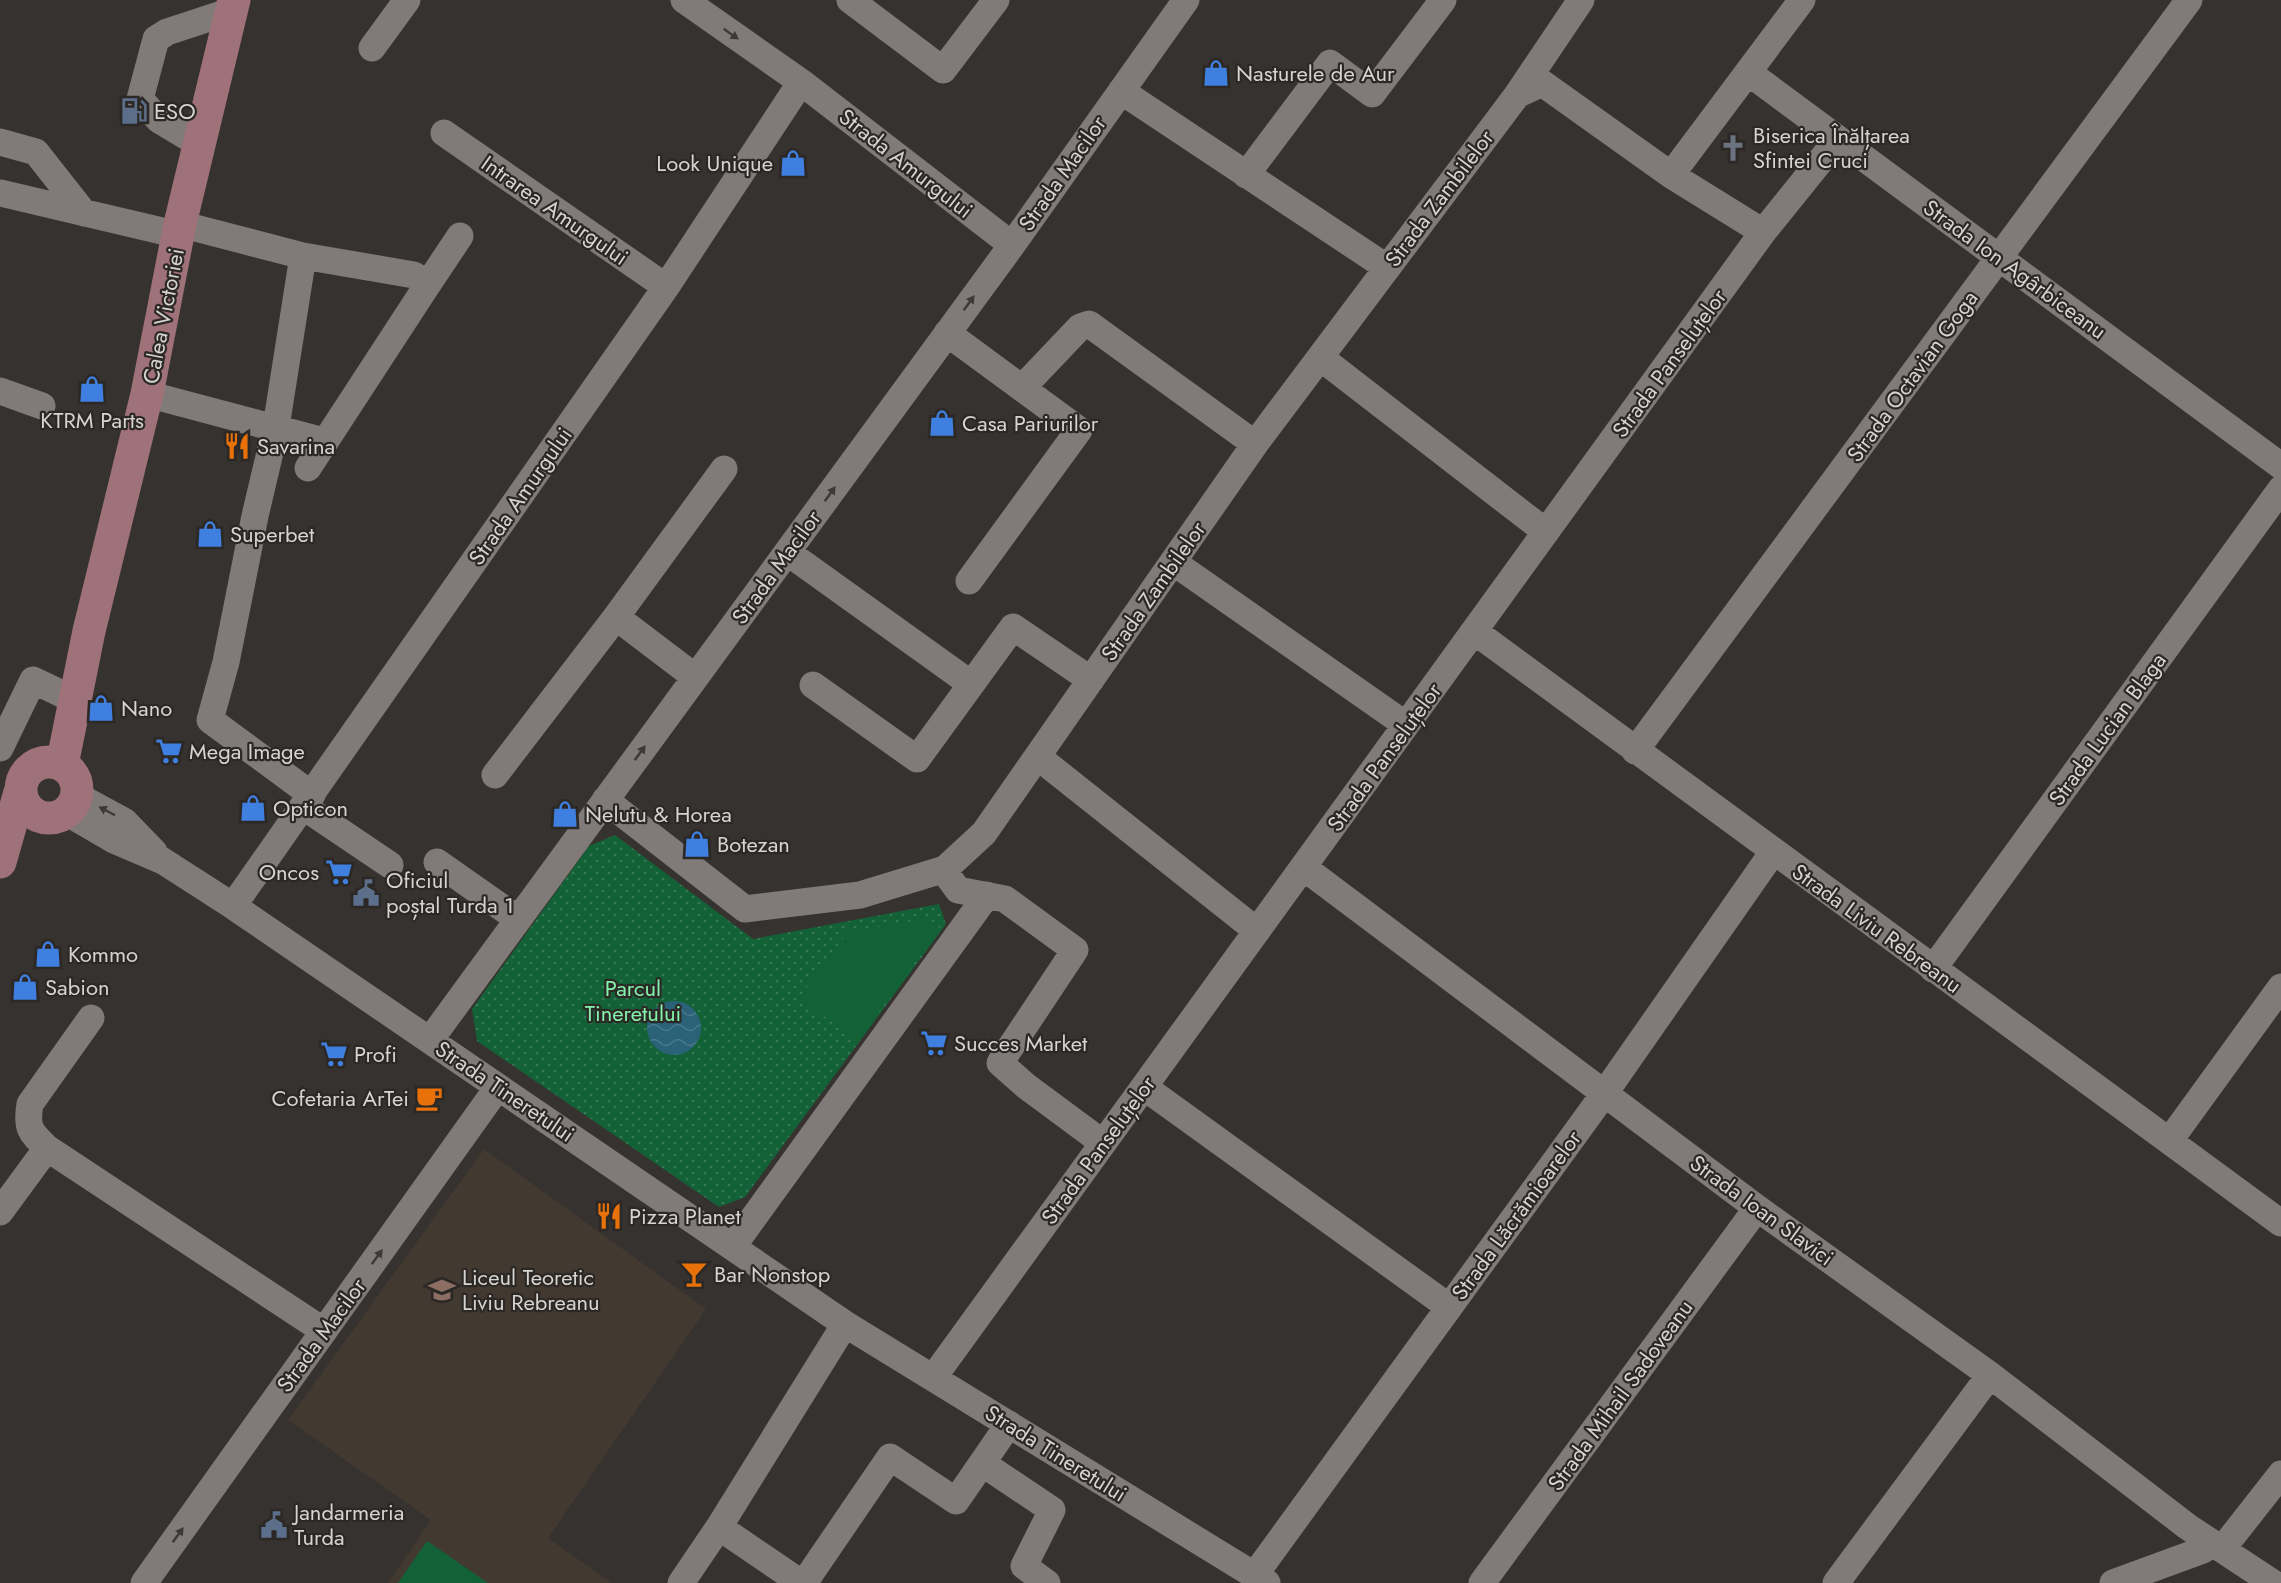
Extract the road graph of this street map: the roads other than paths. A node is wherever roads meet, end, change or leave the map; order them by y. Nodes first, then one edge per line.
1 (407, 0) edge
2 (684, 0) edge
3 (850, 0) edge
4 (996, 0) edge
5 (1186, 0) edge
6 (1443, 0) edge
7 (1581, 0) edge
8 (1802, 0) edge
9 (2189, 0) edge
10 (233, 5) edge
11 (372, 48) dead end
12 (1749, 73) junction
13 (801, 82) junction
14 (1121, 91) junction
15 (1517, 95) junction
16 (444, 132) dead end
17 (1838, 139) junction
18 (0, 142) edge
19 (199, 144) junction
20 (1246, 175) junction
21 (1671, 175) junction
22 (0, 193) edge
23 (84, 213) junction
24 (179, 230) junction
25 (1763, 232) junction
26 (460, 236) dead end
27 (1012, 244) junction
28 (303, 256) junction
29 (2000, 257) junction
30 (1386, 267) junction
31 (428, 284) junction
32 (666, 287) junction
33 (947, 333) junction
34 (1321, 358) junction
35 (1022, 388) junction
36 (0, 391) edge
37 (147, 394) junction
38 (42, 406) dead end
39 (276, 428) junction
40 (324, 441) junction
41 (1255, 444) junction
42 (2281, 466) edge
43 (309, 468) dead end
44 (724, 469) dead end
45 (2281, 489) edge
46 (1546, 532) junction
47 (787, 552) junction
48 (1173, 562) junction
49 (969, 580) dead end
50 (616, 617) junction
51 (89, 631) junction
52 (1474, 632) junction
53 (695, 677) junction
54 (1090, 680) junction
55 (972, 684) junction
56 (813, 685) dead end
57 (62, 694) junction
58 (1406, 725) junction
59 (0, 748) edge
60 (1635, 751) junction
61 (1038, 757) junction
62 (495, 775) dead end
63 (40, 794) edge
64 (605, 800) junction
65 (308, 801) junction
66 (1773, 852) junction
67 (0, 862) edge
68 (437, 862) dead end
69 (390, 865) dead end
70 (1303, 867) junction
71 (945, 869) junction
72 (987, 896) junction
73 (233, 906) junction
74 (518, 919) junction
75 (1257, 931) junction
76 (1933, 969) junction
77 (2281, 987) edge
78 (91, 1018) dead end
79 (430, 1040) junction
80 (498, 1087) junction
81 (1144, 1087) junction
82 (1604, 1094) junction
83 (2170, 1140) junction
84 (1103, 1143) junction
85 (47, 1148) junction
86 (1757, 1208) junction
87 (0, 1212) edge
88 (2281, 1223) edge
89 (734, 1246) junction
90 (1449, 1308) junction
91 (844, 1324) junction
92 (324, 1331) junction
93 (1990, 1375) junction
94 (933, 1378) junction
95 (1009, 1424) junction
96 (982, 1463) junction
97 (2281, 1474) edge
98 (719, 1527) junction
99 (2216, 1545) junction
100 (1261, 1579) edge
101 (1034, 1580) edge
102 (144, 1583) edge
103 (681, 1583) edge
104 (802, 1583) edge
105 (1482, 1583) edge
106 (1836, 1583) edge
107 (2113, 1583) edge
108 (2273, 1583) edge

1 - 11 street
2 -> 13 street, Strada Amurgului
3 - 4 street
5 - 14 street, Strada Macilor
6 - 20 street
7 - 15 street, Strada Zambilelor
8 - 12 street
9 - 29 street, Strada Octavian Goga
10 - 19 main road, Calea Victoriei
10 - 19 street
12 - 17 street, Strada Ion Agârbiceanu
12 - 21 street
13 - 27 street, Strada Amurgului
13 - 32 street, Strada Amurgului
14 - 20 street
14 - 27 street, Strada Macilor
15 - 21 street
15 - 30 street, Strada Zambilelor
16 - 32 street, Intrarea Amurgului
17 - 25 street, Strada Panseluțelor
17 - 29 street, Strada Ion Agârbiceanu
18 - 23 street
19 - 24 main road, Calea Victoriei
20 - 30 street
21 - 25 street
22 - 23 street
23 - 24 street
24 - 28 street
24 - 37 main road, Calea Victoriei
25 - 46 street, Strada Panseluțelor
26 - 31 street
33 -> 27 street, Strada Macilor
28 - 31 street
28 - 39 street
29 - 42 street, Strada Ion Agârbiceanu
29 - 60 street, Strada Octavian Goga
30 - 34 street, Strada Zambilelor
31 - 40 street
32 - 65 street, Strada Amurgului
33 - 35 street
47 -> 33 street, Strada Macilor
34 - 41 street, Strada Zambilelor
34 - 46 street
35 - 41 street
35 - 49 street
36 - 38 street
37 - 39 street
37 - 51 main road, Calea Victoriei
39 - 40 street
39 - 65 street
40 - 43 street
41 - 48 street, Strada Zambilelor
44 - 50 street
45 - 76 street, Strada Lucian Blaga
46 - 52 street, Strada Panseluțelor
47 - 53 street, Strada Macilor
47 - 55 street
48 - 54 street, Strada Zambilelor
48 - 58 street
50 - 53 street
50 - 62 street
51 - 57 main road, Calea Victoriei
51 - 63 main road, Calea Victoriei
52 - 58 street, Strada Panseluțelor
52 - 60 street, Strada Liviu Rebreanu
64 -> 53 street, Strada Macilor
54 - 55 street
54 - 61 street, Strada Zambilelor
55 - 56 street
57 - 59 street
57 - 63 main road, Calea Victoriei
58 - 70 street, Strada Panseluțelor
60 - 66 street, Strada Liviu Rebreanu
61 - 71 street, Strada Zambilelor
61 - 75 street
63 - 67 main road, Calea Victoriei
63 - 73 street, Strada Tineretului
64 - 71 street, Strada Zambilelor
64 - 74 street, Strada Macilor
65 - 69 street
65 - 73 street, Strada Amurgului
66 - 76 street, Strada Liviu Rebreanu
66 - 82 street, Strada Lăcrămioarelor
68 - 74 street
70 - 75 street, Strada Panseluțelor
70 - 82 street, Strada Ioan Slavici
71 - 72 street
72 - 84 street
72 - 89 street
73 - 79 street, Strada Tineretului
74 - 79 street, Strada Macilor
75 - 81 street, Strada Panseluțelor
76 - 83 street, Strada Liviu Rebreanu
77 - 83 street
78 - 85 street
79 - 80 street, Strada Tineretului
80 - 89 street, Strada Tineretului
92 -> 80 street, Strada Macilor
81 - 84 street, Strada Panseluțelor
81 - 90 street
82 - 86 street, Strada Ioan Slavici
82 - 90 street, Strada Lăcrămioarelor
83 - 88 street, Strada Liviu Rebreanu
84 - 94 street, Strada Panseluțelor
85 - 87 street
85 - 92 street
86 - 93 street, Strada Ioan Slavici
86 - 105 street, Strada Mihail Sadoveanu
89 - 91 street, Strada Tineretului
90 - 100 street, Strada Lăcrămioarelor
91 - 94 street, Strada Tineretului
91 - 98 street
102 -> 92 street, Strada Macilor
93 - 99 street, Strada Ioan Slavici
93 - 106 street
94 - 95 street, Strada Tineretului
95 - 96 street
95 - 100 street, Strada Tineretului
96 - 101 street
96 - 104 street
97 - 99 street
98 - 103 street
98 - 104 street
99 - 107 street
99 - 108 street, Strada Ioan Slavici

